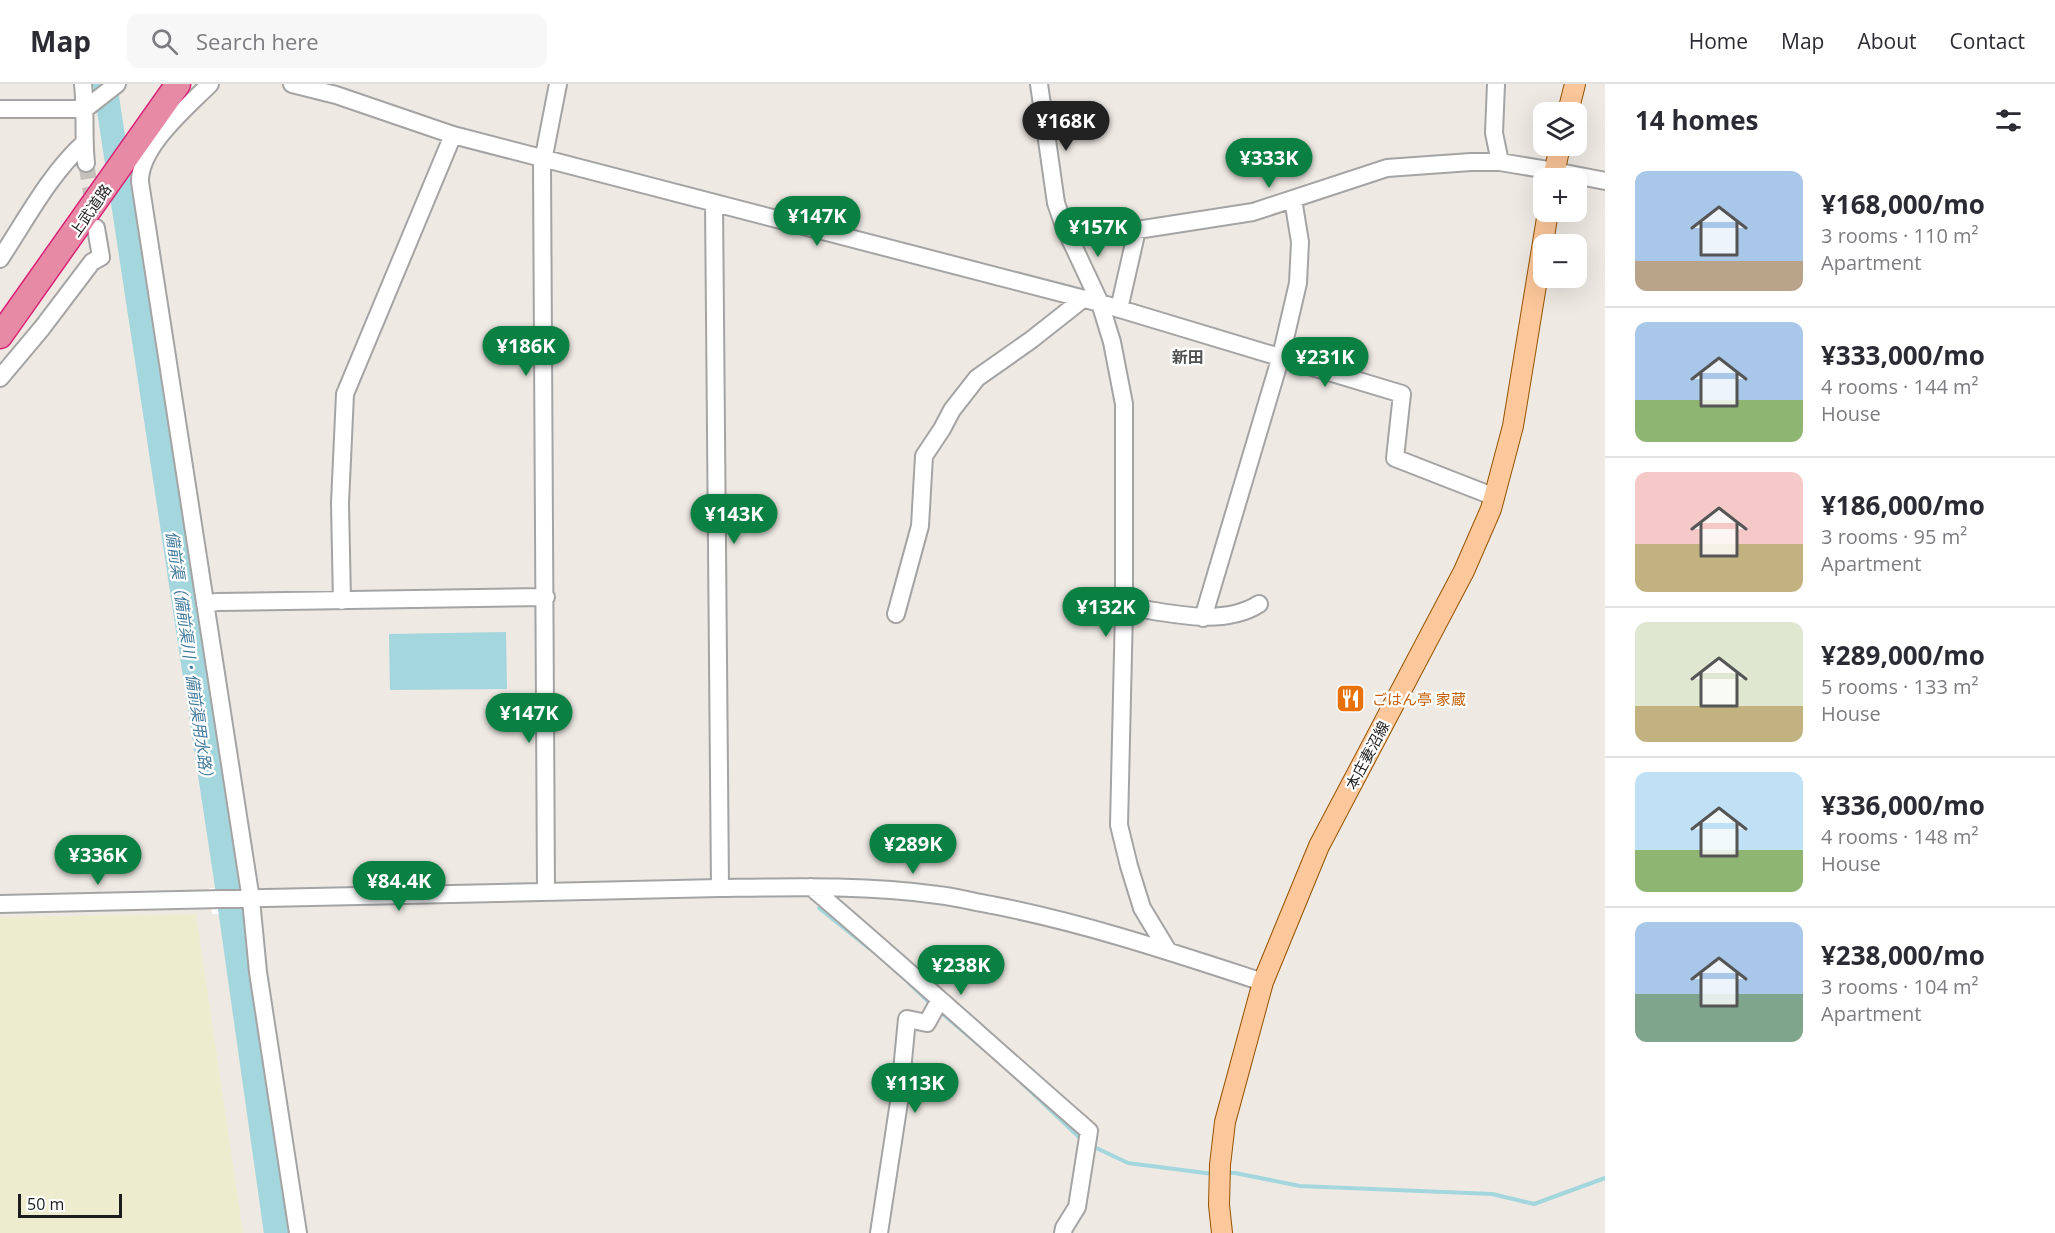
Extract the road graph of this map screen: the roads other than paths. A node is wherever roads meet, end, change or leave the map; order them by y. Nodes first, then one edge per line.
1 (83, 84) edge
2 (117, 84) edge
3 (178, 84) edge
4 (210, 84) edge
5 (292, 84) edge
6 (558, 84) edge
7 (1039, 84) edge
8 (1496, 84) edge
9 (1575, 84) edge
10 (337, 89) edge
11 (1571, 102) edge
12 (90, 105) junction
13 (0, 109) edge
14 (453, 135) junction
15 (84, 142) junction
16 (543, 158) junction
17 (1500, 162) junction
18 (86, 163) tunnel mouth
19 (1533, 170) edge
20 (1587, 179) edge
21 (1605, 181) edge
22 (1293, 199) junction
23 (714, 203) junction
24 (1546, 222) edge
25 (96, 228) tunnel mouth
26 (0, 259) edge
27 (1083, 299) junction
28 (1100, 303) junction
29 (1119, 309) junction
30 (0, 336) edge
31 (1281, 356) junction
32 (0, 378) edge
33 (1495, 497) junction
34 (546, 597) junction
35 (342, 601) junction
36 (205, 604) junction
37 (1259, 604) dead end
38 (1124, 606) junction
39 (896, 614) dead end
40 (1203, 618) junction
41 (811, 887) junction
42 (720, 888) junction
43 (546, 892) junction
44 (248, 900) junction
45 (0, 904) edge
46 (1168, 951) junction
47 (1263, 982) junction
48 (939, 1001) junction
49 (298, 1233) edge
50 (879, 1233) edge
51 (1063, 1233) edge
52 (1222, 1233) edge

1 - 12 street
2 - 12 street
3 - 30 highway, 上武道路
4 - 36 street
5 - 10 street
6 - 16 street
7 - 28 street
8 - 17 street
9 - 11 main road
10 - 14 street
12 - 13 street
12 - 15 street
14 - 16 street
14 - 35 street
15 - 18 street
15 - 26 street
16 - 23 street
16 - 34 street
17 - 19 street
17 - 22 street
20 - 21 street
22 - 29 street
22 - 31 street
23 - 27 street
23 - 42 street
24 - 33 main road, 本庄妻沼線
25 - 32 street
27 - 28 street
27 - 39 street
28 - 29 street
28 - 38 street
29 - 31 street
31 - 33 street
31 - 40 street
33 - 47 main road, 本庄妻沼線
34 - 35 street
34 - 43 street
35 - 36 street
36 - 44 street
37 - 40 street
38 - 40 street
38 - 46 street
41 - 42 street
41 - 46 street
41 - 48 street
42 - 43 street
43 - 44 street
44 - 45 street
44 - 49 street
46 - 47 street
47 - 52 main road, 本庄妻沼線
48 - 50 street
48 - 51 street

